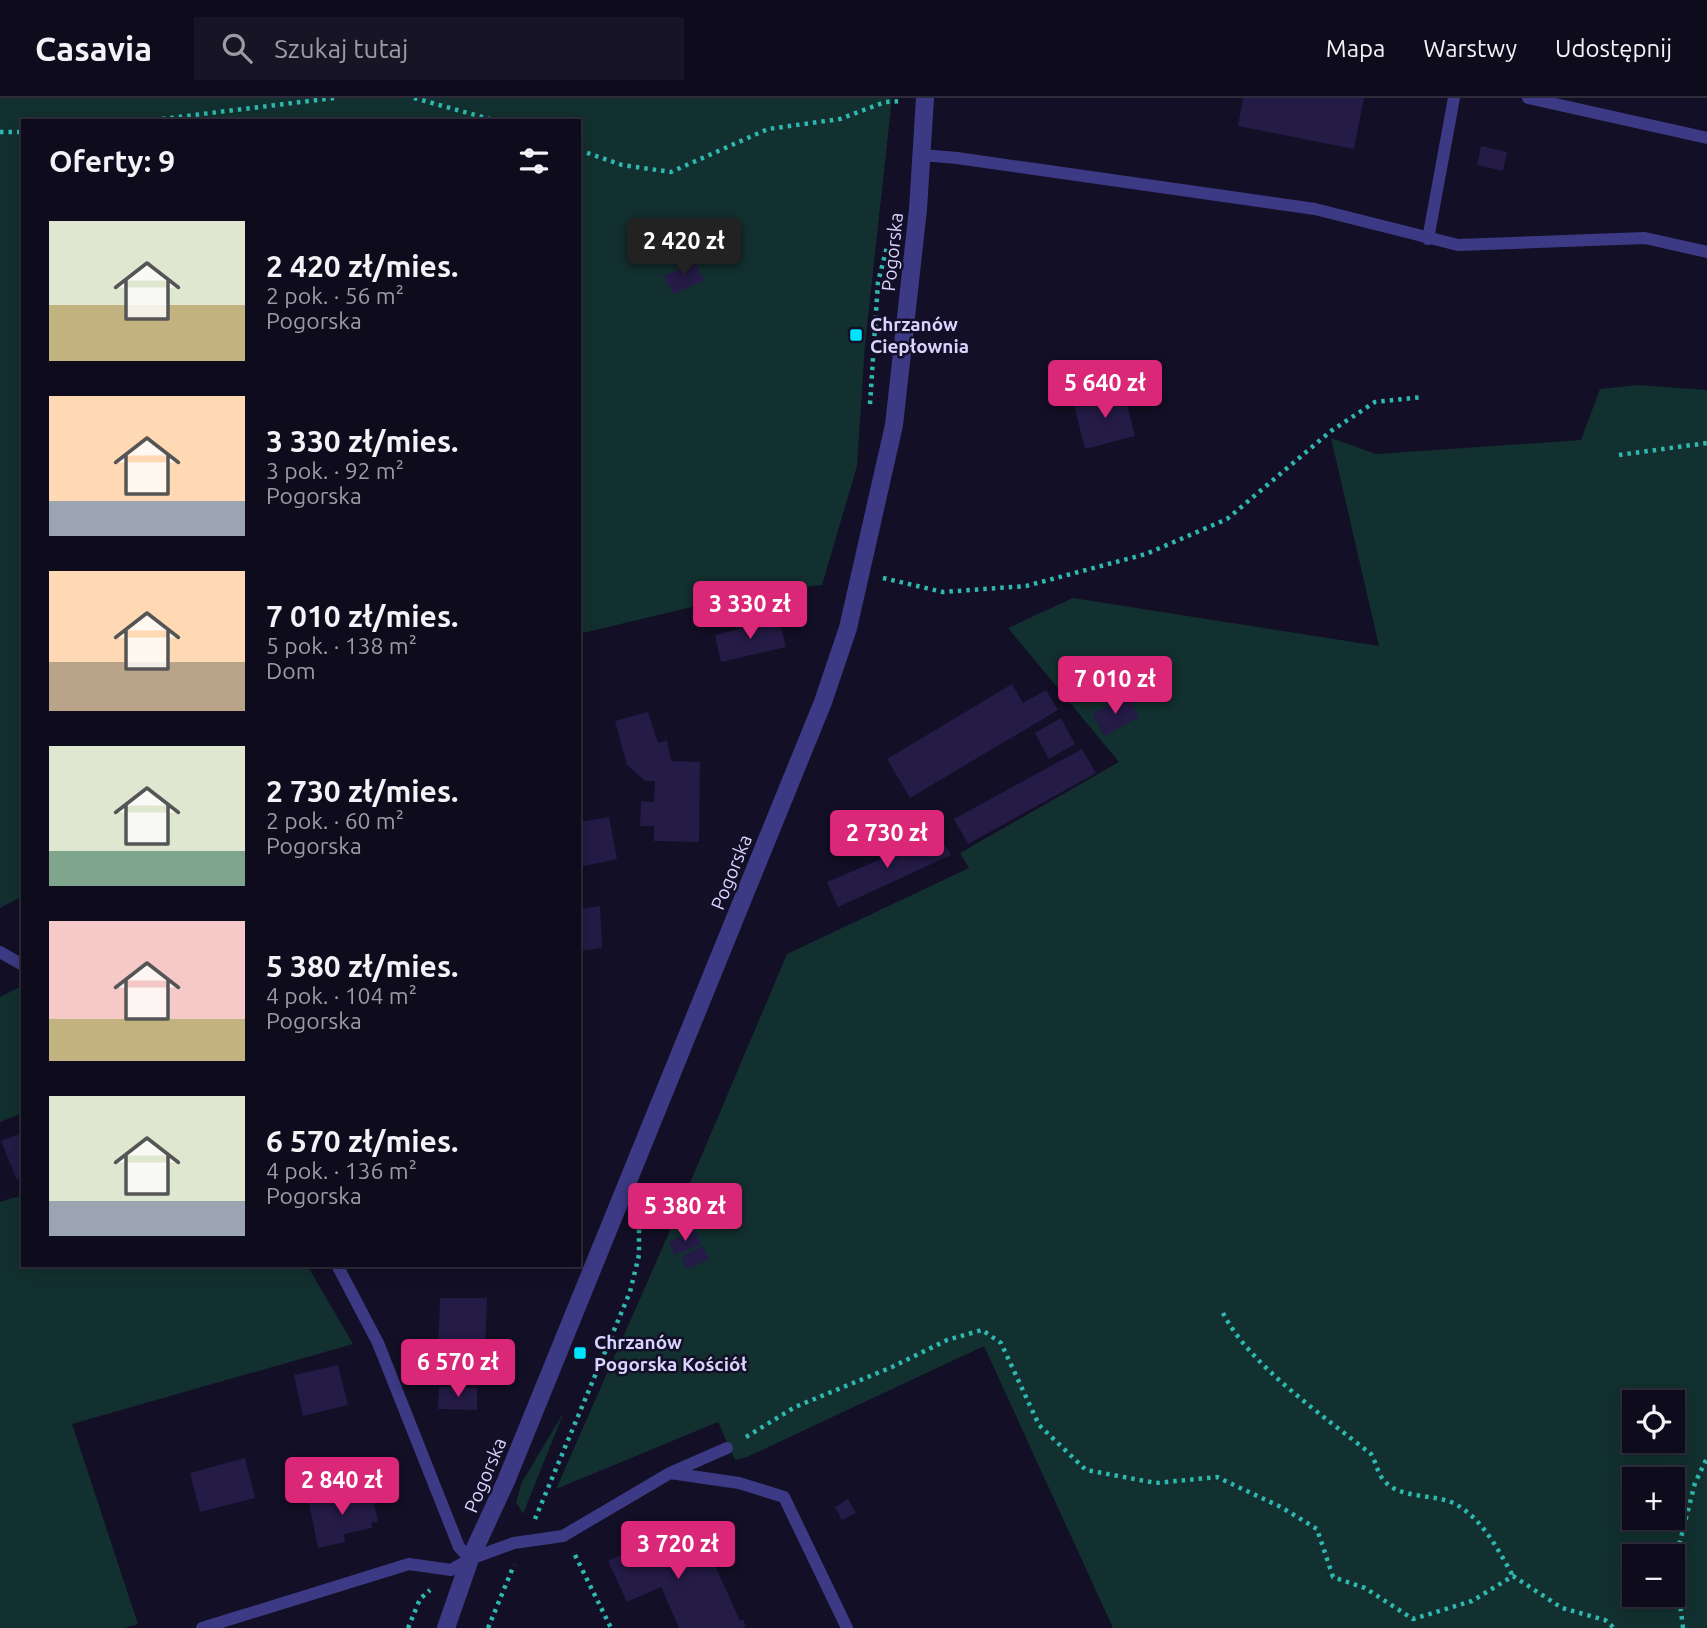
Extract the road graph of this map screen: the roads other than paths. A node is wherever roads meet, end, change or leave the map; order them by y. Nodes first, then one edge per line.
1 (925, 98) edge
2 (1454, 98) edge
3 (1528, 98) edge
4 (1707, 138) edge
5 (922, 155) junction
6 (1428, 239) junction
7 (1707, 251) edge
8 (0, 952) edge
9 (17, 962) edge
10 (338, 1267) edge
11 (727, 1448) road end
12 (670, 1473) junction
13 (470, 1559) junction
14 (202, 1628) edge
15 (446, 1628) edge
16 (847, 1628) edge

1 - 5 street, Pogorska
2 - 6 lane
3 - 4 lane
5 - 6 lane
5 - 13 street, Pogorska
6 - 7 lane
8 - 9 lane
10 - 13 lane
11 - 12 lane
12 - 13 lane
12 - 16 lane
13 - 14 lane
13 - 15 street, Pogorska

